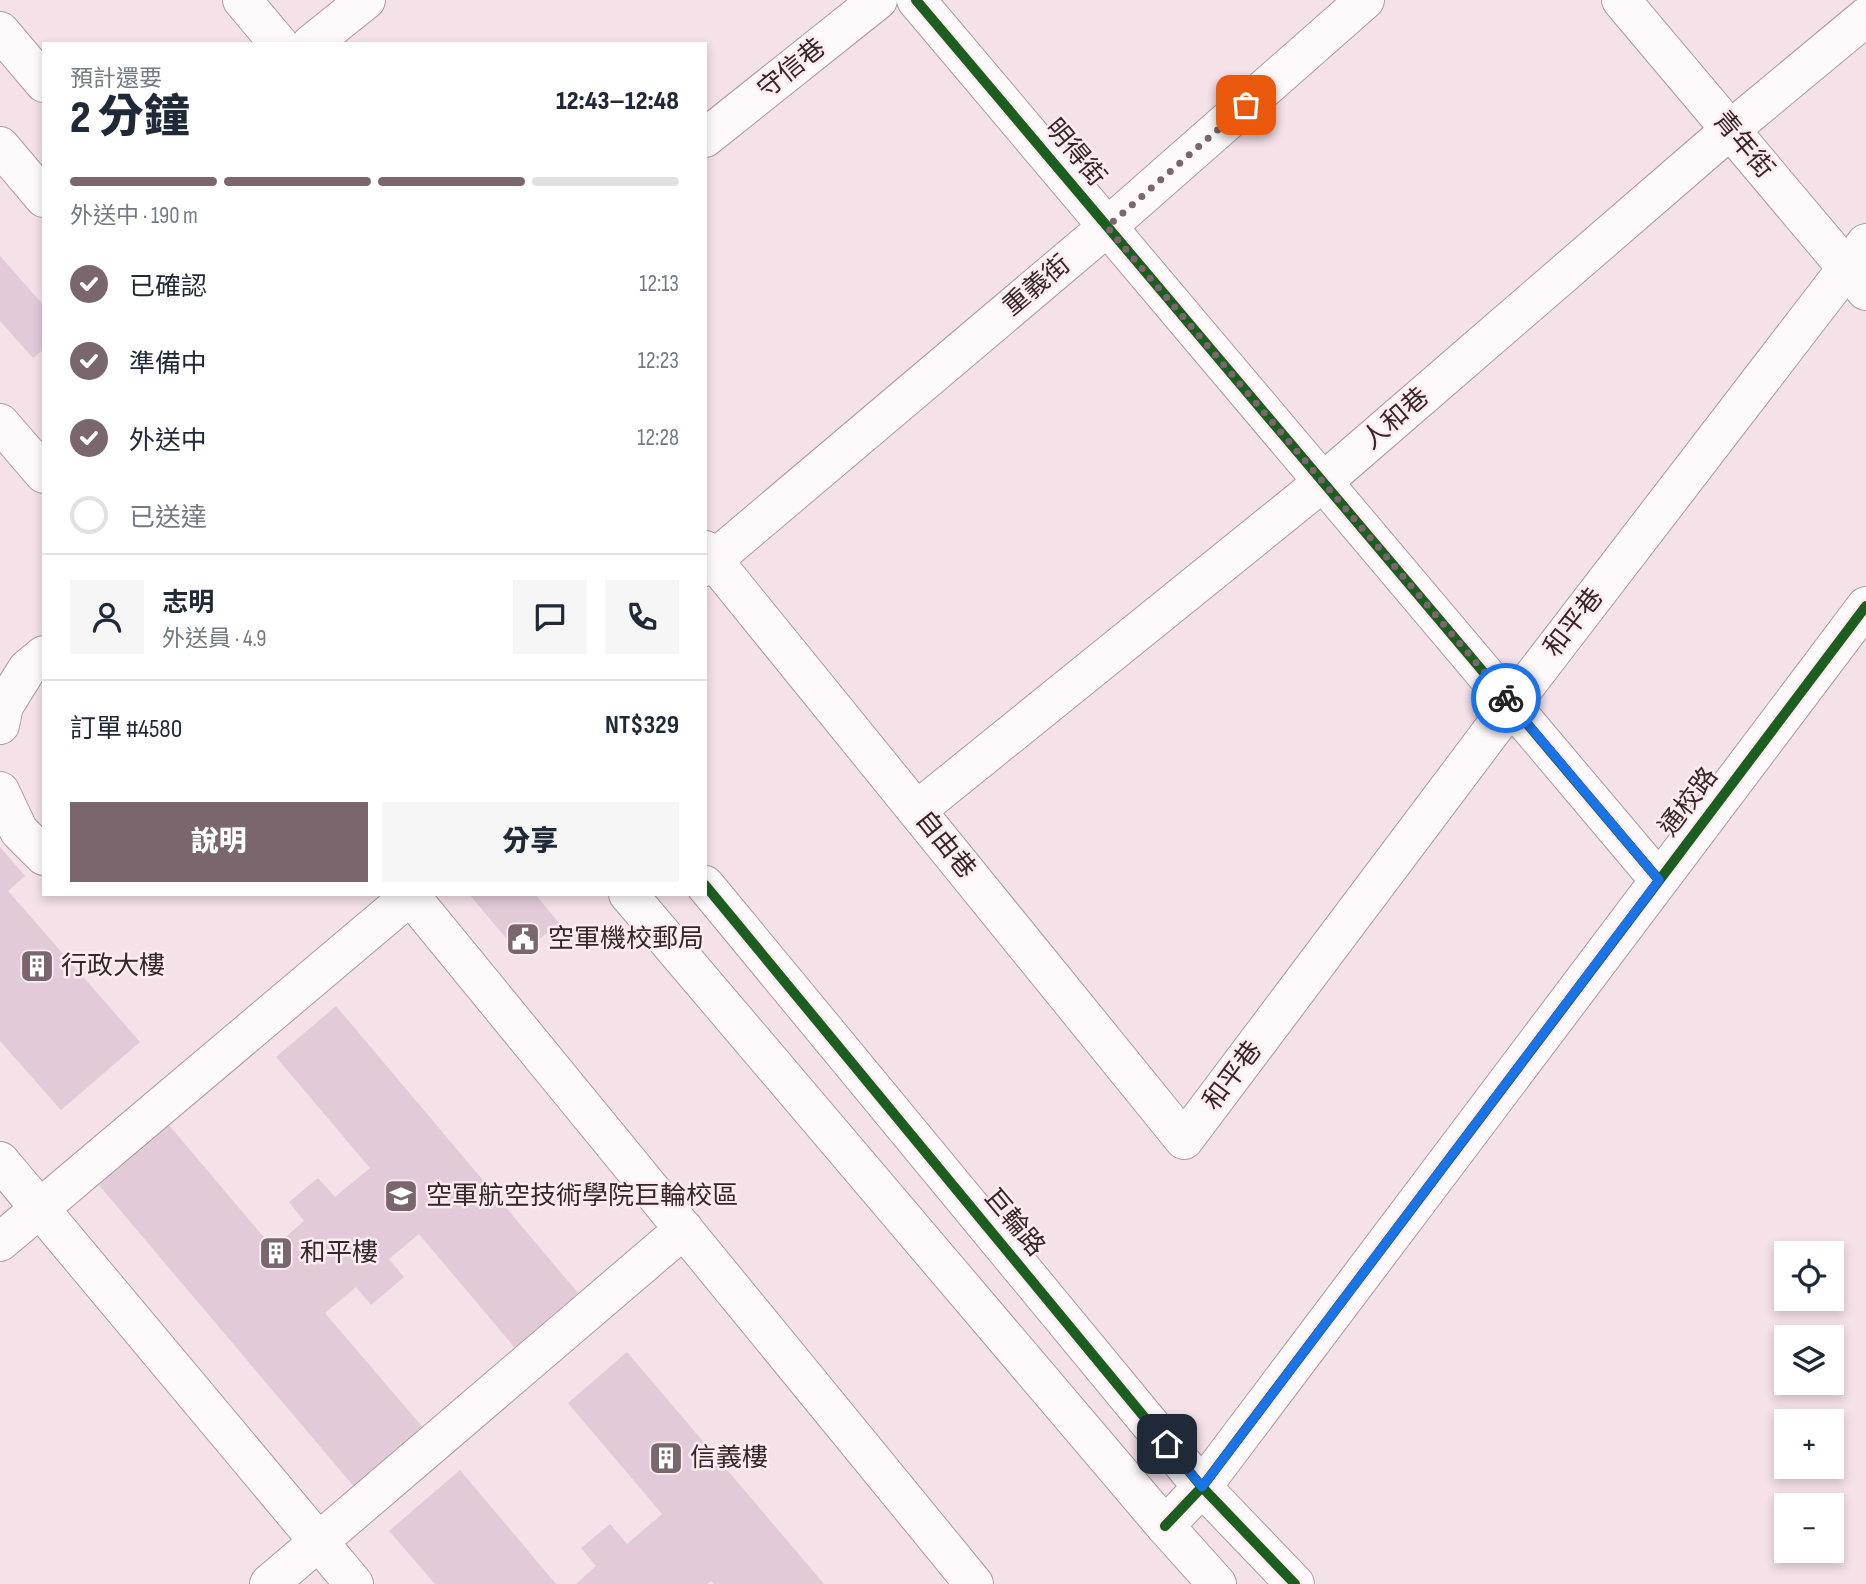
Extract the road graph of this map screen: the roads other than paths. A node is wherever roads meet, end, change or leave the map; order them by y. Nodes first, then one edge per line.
1 (242, 0) edge
2 (366, 0) edge
3 (878, 0) edge
4 (916, 0) edge
5 (1365, 0) edge
6 (1621, 0) edge
7 (1866, 16) edge
8 (0, 31) edge
9 (277, 42) edge
10 (314, 42) edge
11 (42, 81) edge
12 (1730, 130) junction
13 (707, 136) edge
14 (0, 146) edge
15 (42, 196) edge
16 (1107, 227) junction
17 (1860, 267) edge
18 (4, 437) edge
19 (42, 472) edge
20 (1323, 482) junction
21 (708, 559) edge
22 (1866, 606) edge
23 (42, 657) edge
24 (1511, 705) junction
25 (0, 725) edge
26 (0, 791) edge
27 (917, 810) junction
28 (42, 854) edge
29 (1659, 880) junction
30 (707, 887) edge
31 (409, 896) edge
32 (411, 896) edge
33 (630, 896) edge
34 (1184, 1140) joint
35 (0, 1161) edge
36 (40, 1208) junction
37 (684, 1229) junction
38 (0, 1242) edge
39 (1202, 1487) junction
40 (1165, 1526) junction
41 (318, 1542) junction
42 (270, 1584) edge
43 (354, 1584) edge
44 (974, 1584) edge
45 (1217, 1584) edge
46 (1295, 1584) edge

1 - 9 street
2 - 10 street
3 - 13 street, 守信巷
4 - 16 street, 明得街
5 - 16 street, 重義街
6 - 12 street, 青年街
7 - 12 street, 人和巷
8 - 11 street
12 - 17 street, 青年街
12 - 20 street, 人和巷
14 - 15 street
16 - 20 street, 明得街
16 - 21 street, 重義街
17 - 24 street, 和平巷
18 - 19 street
20 - 24 street, 明得街
20 - 27 street, 人和巷
21 - 27 street, 自由巷
22 - 29 street, 通校路
23 - 25 street
24 - 29 street, 明得街
24 - 34 street, 和平巷
26 - 28 street
27 - 34 street, 自由巷
29 - 39 street, 通校路
30 - 39 street, 巨輪路
31 - 36 street
32 - 37 street
33 - 40 street
35 - 36 street
36 - 38 street
36 - 41 street
37 - 41 street
37 - 44 street
39 - 40 street, 通校路
39 - 46 street, 巨輪路
40 - 45 street
41 - 42 street
41 - 43 street

